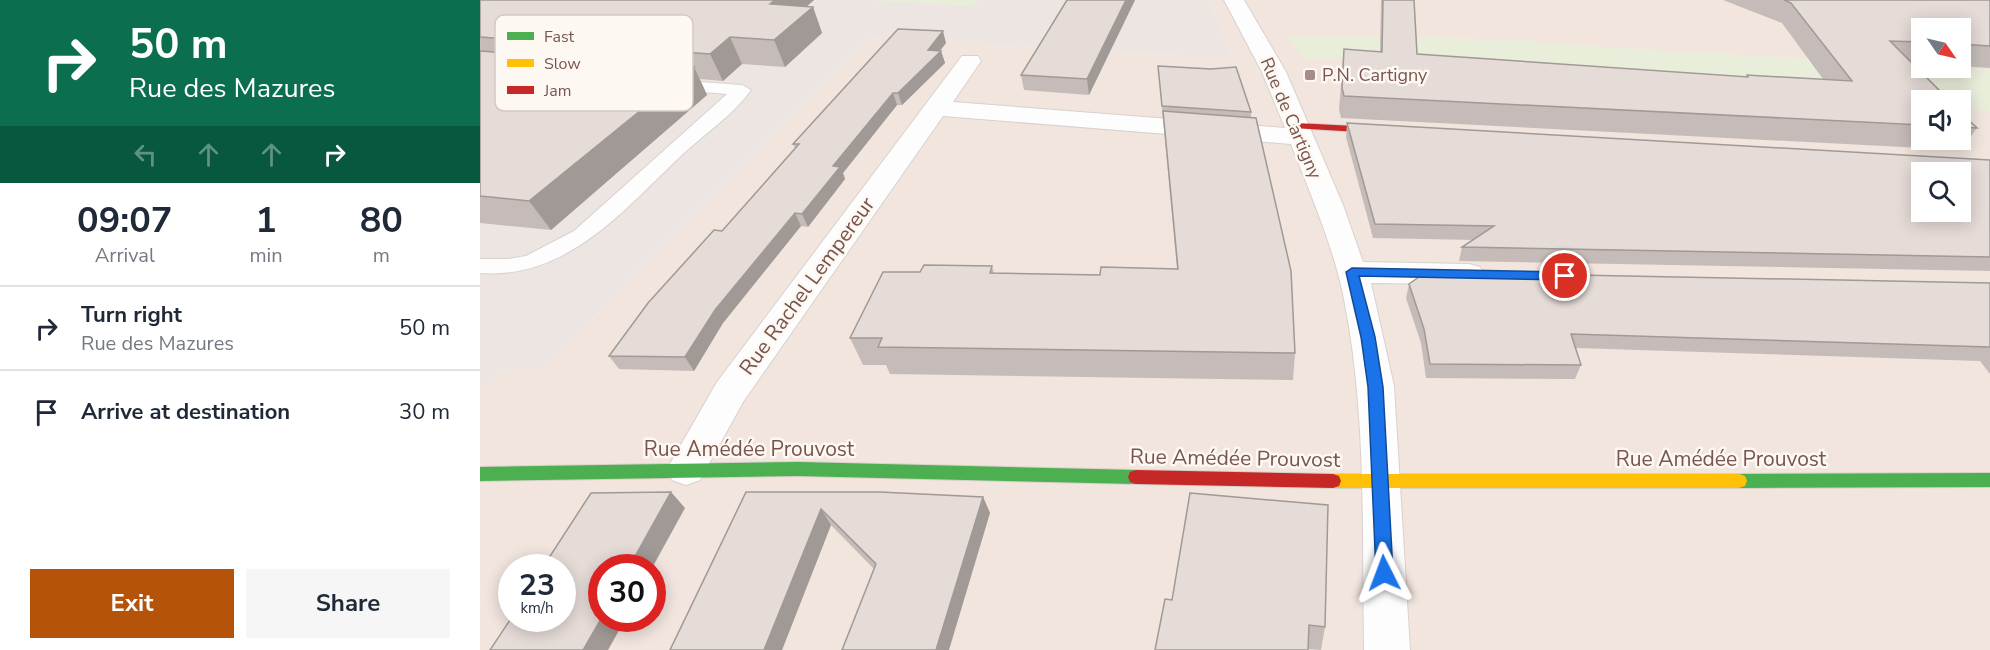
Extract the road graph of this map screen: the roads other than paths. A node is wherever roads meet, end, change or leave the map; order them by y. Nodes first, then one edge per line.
1 (1234, 0) edge
2 (970, 61) dead end
3 (693, 86) edge
4 (936, 108) junction
5 (1298, 132) junction
6 (1409, 132) edge
7 (480, 266) edge
8 (1352, 272) junction
9 (1494, 275) edge
10 (686, 469) junction
11 (480, 474) edge
12 (1990, 480) edge
13 (1380, 482) junction
14 (1387, 650) edge

1 - 5 street, Rue de Cartigny
2 - 4 street, Rue Rachel Lempereur
3 - 7 lane
4 - 5 street
4 - 10 street, Rue Rachel Lempereur
5 - 6 street
5 - 8 street, Rue de Cartigny
8 - 9 street
8 - 13 street, Rue de Cartigny
10 - 11 street, Rue Amédée Prouvost
10 - 13 street, Rue Amédée Prouvost
12 - 13 street, Rue Amédée Prouvost
13 - 14 street, Rue de Cartigny

